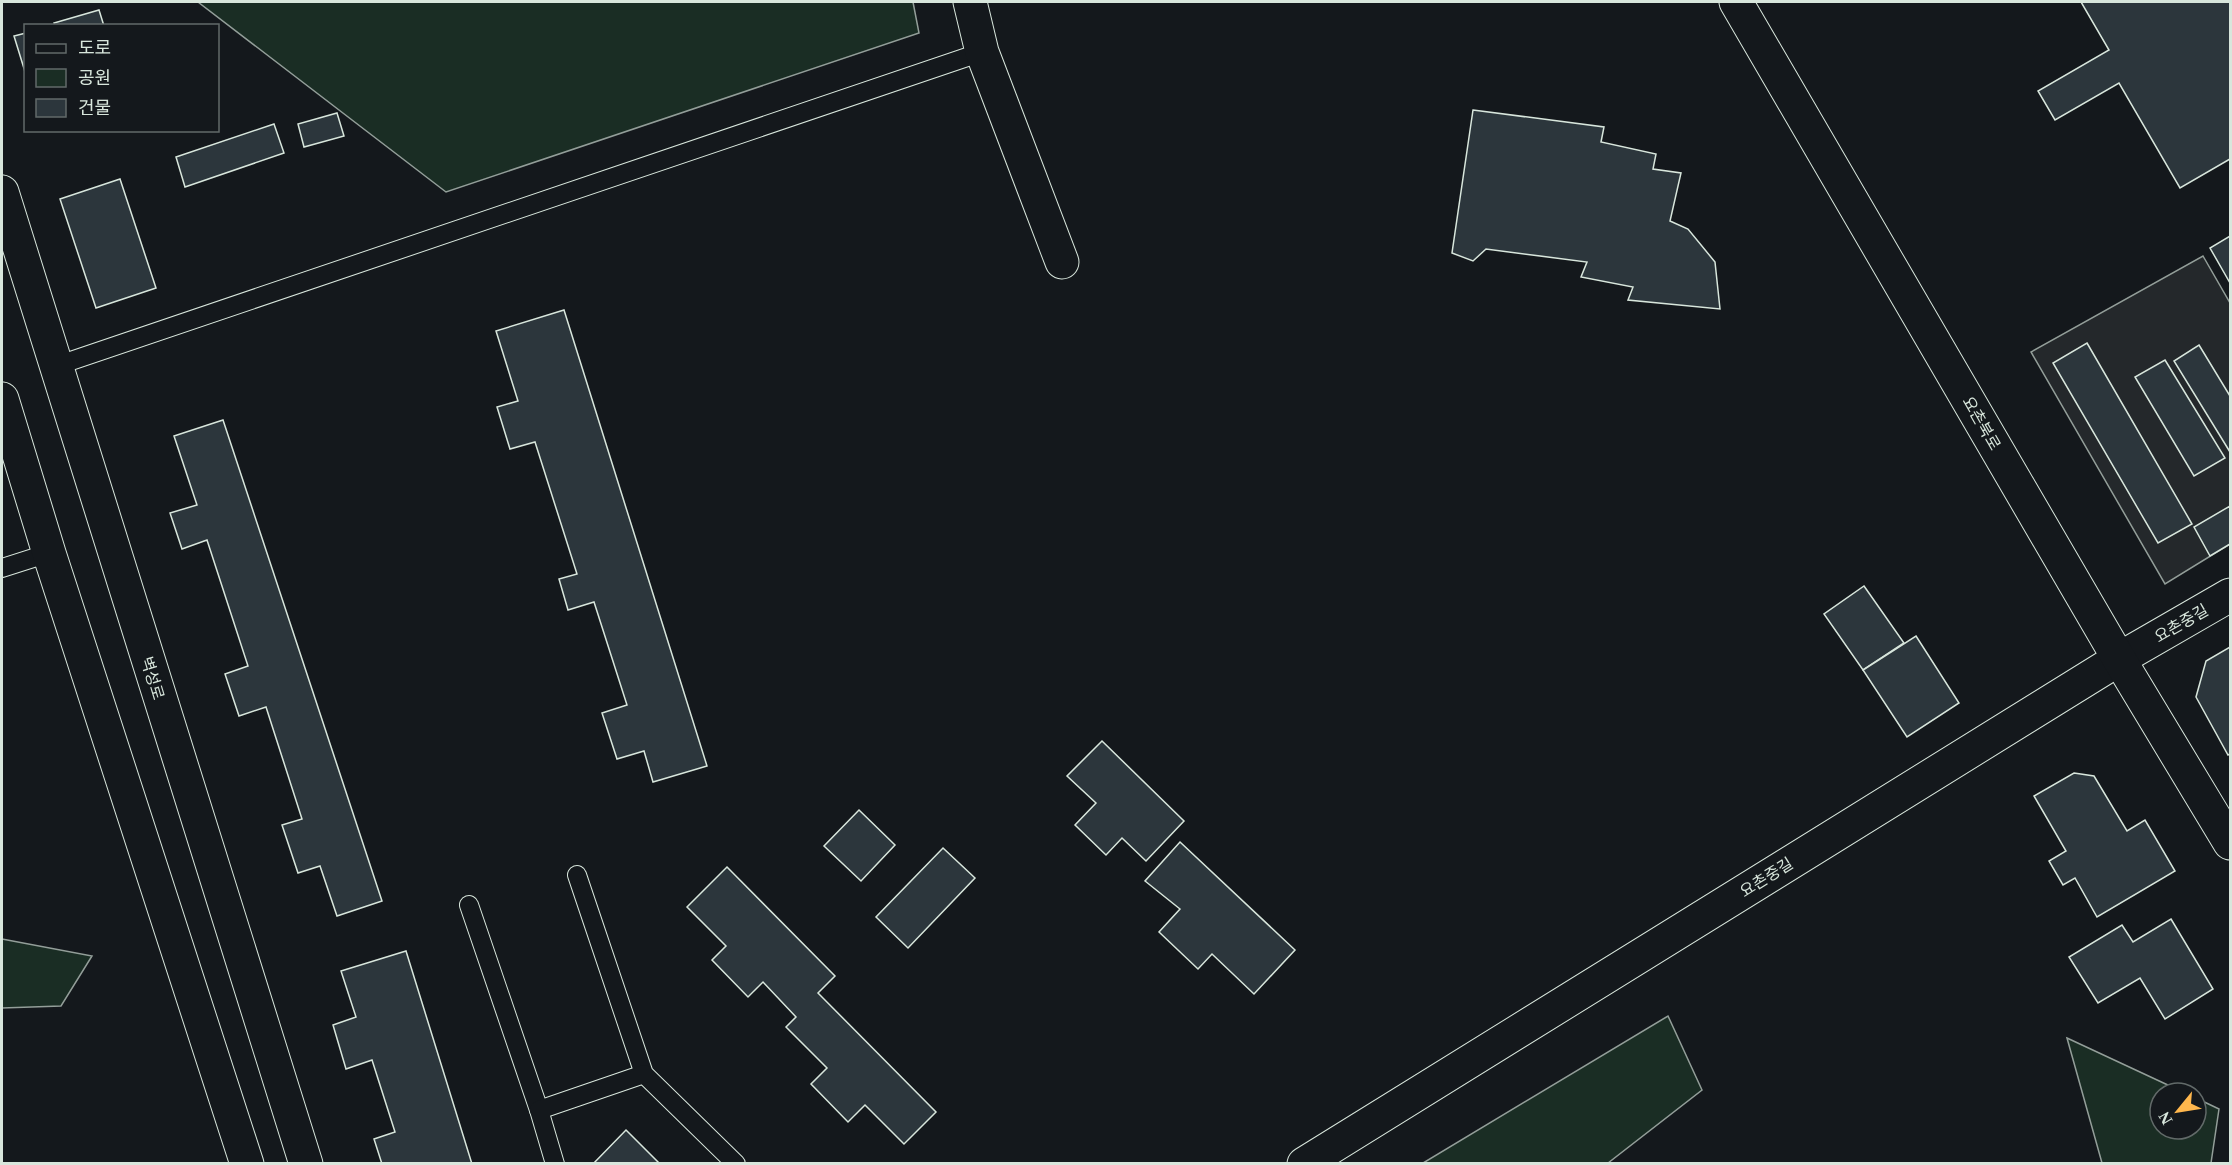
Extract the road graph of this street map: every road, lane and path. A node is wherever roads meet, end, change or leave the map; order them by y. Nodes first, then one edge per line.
1 (970, 2) edge
2 (1736, 2) edge
3 (982, 52) junction
4 (2, 192) edge
5 (1062, 262) dead end
6 (56, 366) junction
7 (4, 415) edge
8 (49, 553) junction
9 (2, 568) edge
10 (2230, 595) edge
11 (2119, 659) junction
12 (2230, 843) edge
13 (578, 875) dead end
14 (469, 905) dead end
15 (644, 1074) junction
16 (538, 1110) junction
17 (247, 1164) edge
18 (306, 1164) edge
19 (555, 1164) edge
20 (736, 1164) edge
21 (1304, 1164) edge

1 - 3 street
2 - 11 street, 요촌북로
3 - 5 street
3 - 6 lane
4 - 6 street, 벽성로
6 - 18 street, 벽성로
7 - 8 street
8 - 9 lane
8 - 17 street
10 - 11 street, 요촌중길
11 - 12 street, 요촌북로
11 - 21 street, 요촌중길
13 - 15 lane
14 - 16 lane
15 - 16 lane
15 - 20 lane
16 - 19 lane

